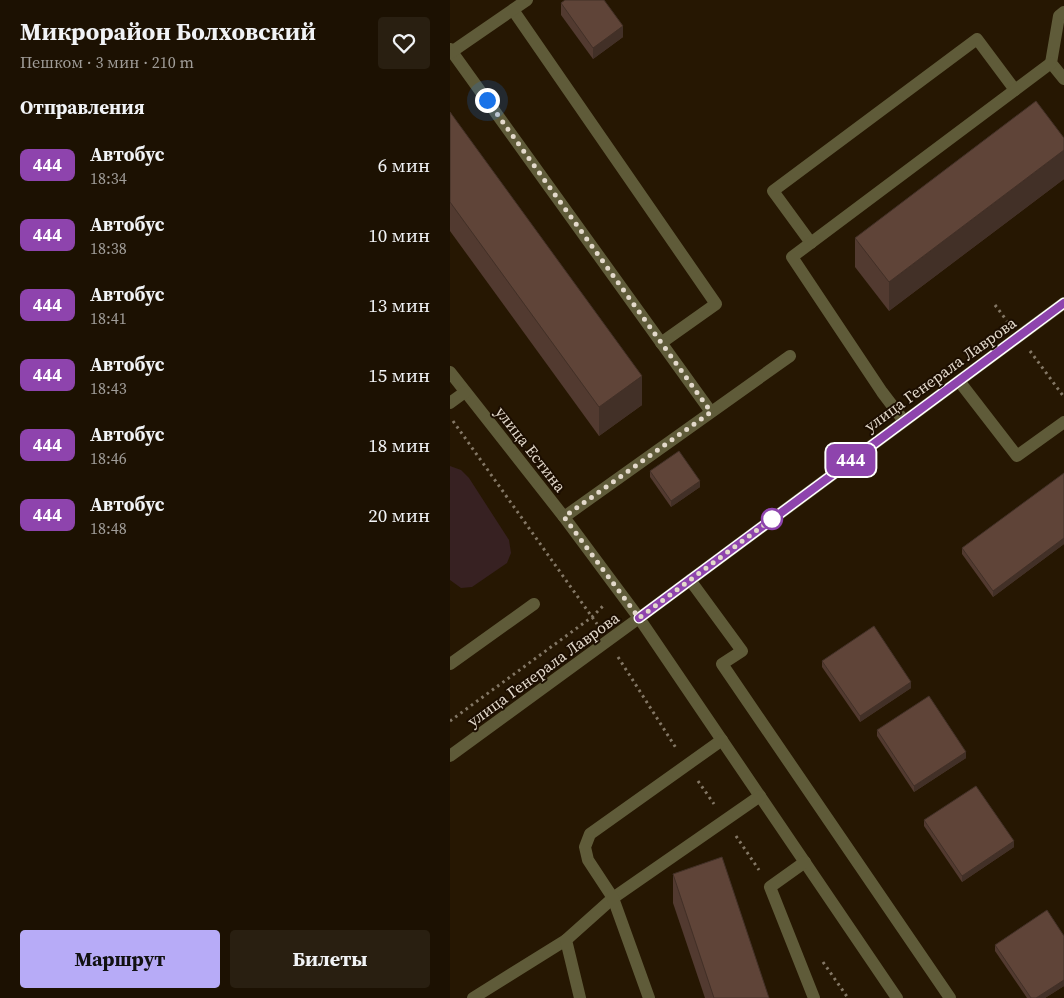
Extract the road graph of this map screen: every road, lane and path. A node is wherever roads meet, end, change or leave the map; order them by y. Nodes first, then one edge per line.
1 (527, 0) edge
2 (513, 10) junction
3 (1064, 12) edge
4 (451, 51) edge
5 (1051, 63) junction
6 (1064, 79) edge
7 (1015, 90) junction
8 (811, 243) junction
9 (1064, 303) edge
10 (661, 343) junction
11 (790, 356) dead end
12 (450, 372) edge
13 (959, 381) junction
14 (465, 392) junction
15 (450, 403) edge
16 (711, 412) junction
17 (450, 418) edge
18 (904, 421) junction
19 (1064, 422) edge
20 (564, 517) junction
21 (690, 580) junction
22 (619, 592) junction
23 (534, 604) dead end
24 (592, 617) junction
25 (639, 618) junction
26 (608, 642) junction
27 (450, 664) edge
28 (450, 721) edge
29 (722, 740) junction
30 (450, 756) edge
31 (687, 765) junction
32 (760, 796) junction
33 (725, 820) junction
34 (805, 862) junction
35 (770, 887) junction
36 (614, 898) junction
37 (566, 940) junction
38 (820, 958) dead end
39 (472, 998) edge
40 (580, 998) edge
41 (649, 998) edge
42 (814, 998) edge
43 (848, 998) edge
44 (897, 998) edge
45 (950, 998) edge

1 - 2 street
2 - 4 street
2 - 10 street
3 - 5 street
4 - 10 street
5 - 6 street
5 - 7 street
7 - 8 street
7 - 8 street
8 - 18 street
9 - 13 street, улица Генерала Лаврова
10 - 16 street
11 - 16 street
12 - 14 street, улица Естина
13 - 18 street, улица Генерала Лаврова
13 - 19 street
14 - 15 street
14 - 20 street, улица Естина
16 - 20 street
17 - 24 path
18 - 21 street, улица Генерала Лаврова
20 - 22 street, улица Естина
21 - 25 street, улица Генерала Лаврова
21 - 45 street
22 - 24 path
22 - 25 street, улица Естина
23 - 27 street
24 - 26 path
24 - 28 path
25 - 26 street, улица Генерала Лаврова
25 - 29 street, улица Естина
26 - 30 street, улица Генерала Лаврова
26 - 31 path
29 - 31 street
29 - 32 street, улица Естина
31 - 33 path
31 - 36 street
32 - 33 street
32 - 34 street, улица Естина
33 - 35 path
33 - 36 street
34 - 35 street
34 - 44 street, улица Естина
35 - 42 street
36 - 37 street
36 - 41 street
37 - 39 street
37 - 40 street
38 - 43 path

